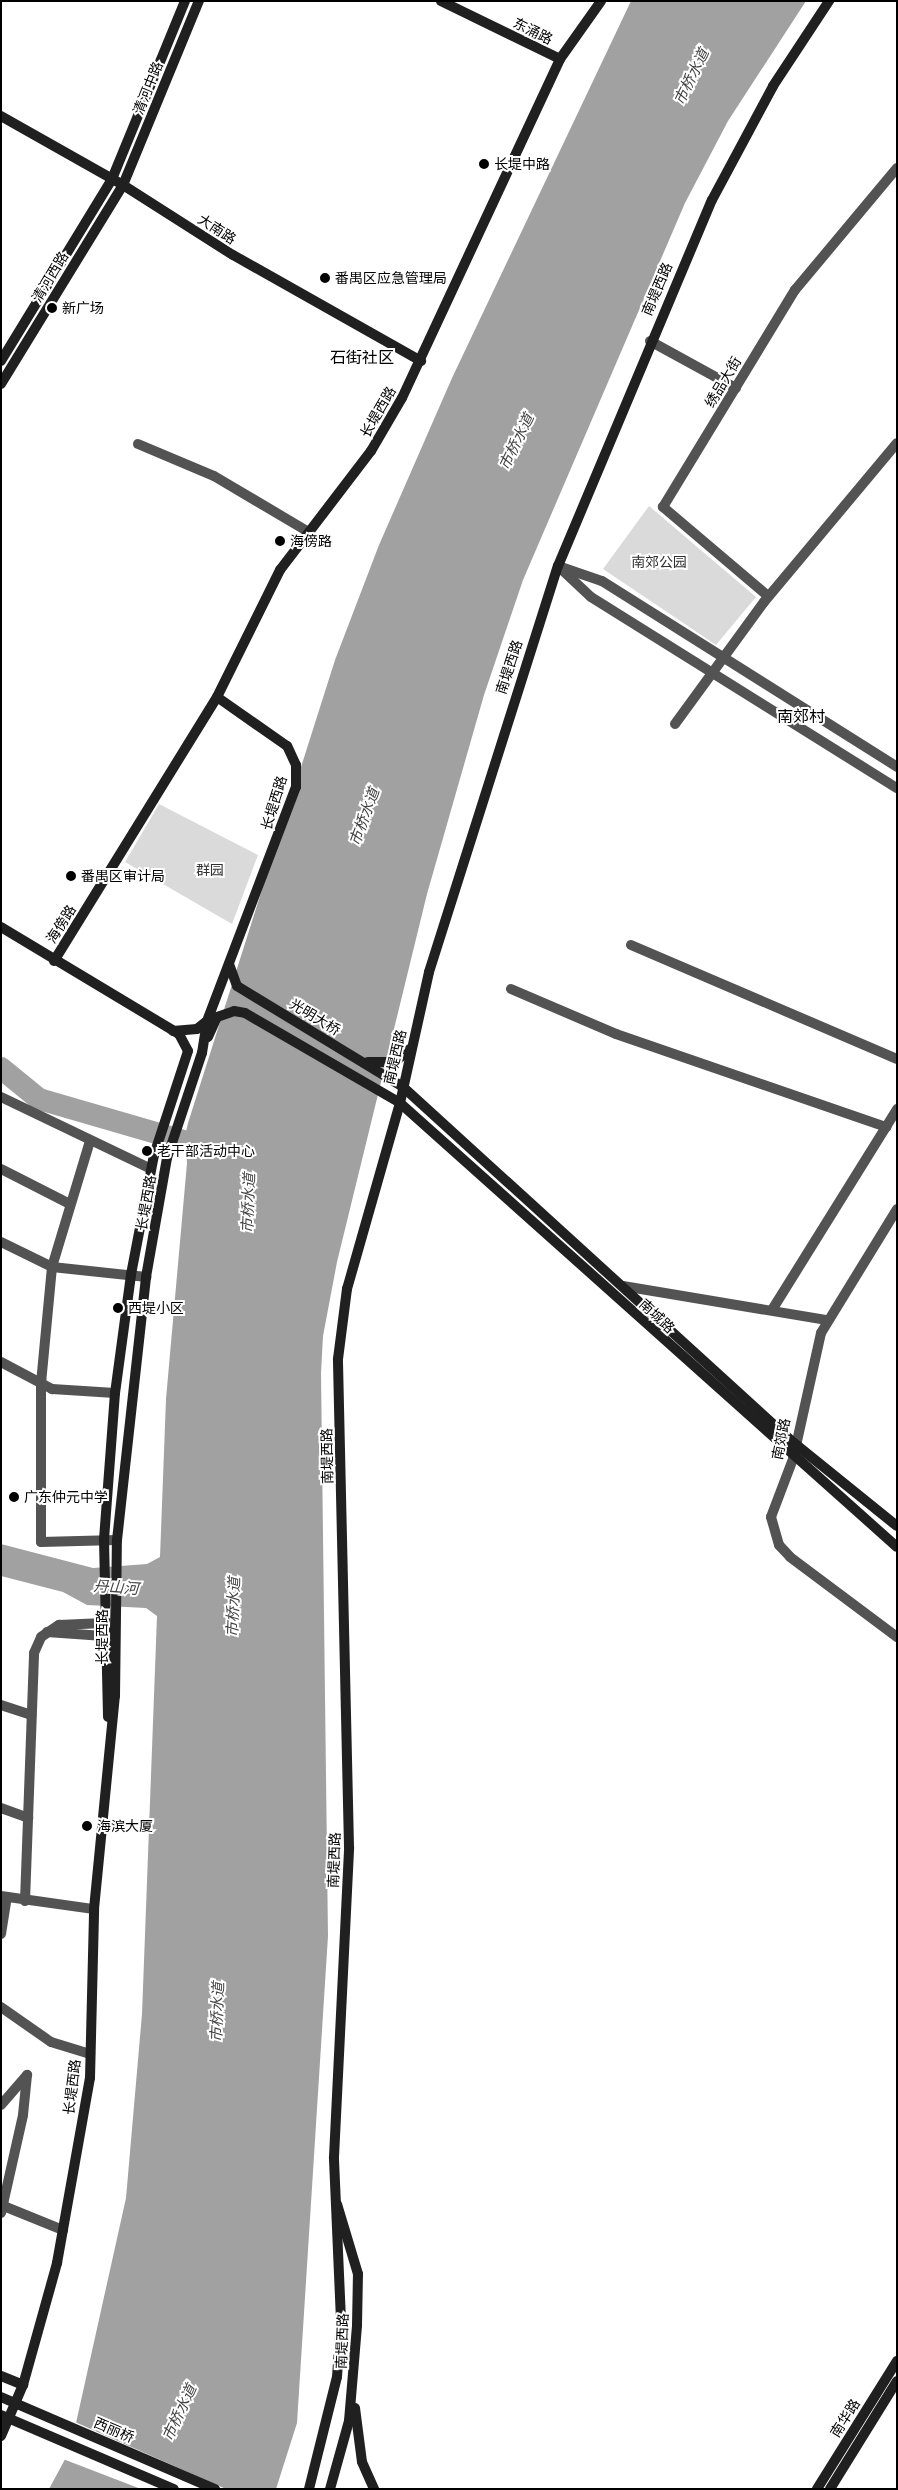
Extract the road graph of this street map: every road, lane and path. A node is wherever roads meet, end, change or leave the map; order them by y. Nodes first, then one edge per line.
1 (186, 1) edge
2 (199, 1) edge
3 (441, 1) edge
4 (601, 1) edge
5 (830, 1) edge
6 (560, 59) junction
7 (1, 116) edge
8 (897, 168) edge
9 (112, 179) junction
10 (123, 185) junction
11 (650, 341) junction
12 (1, 361) edge
13 (422, 361) junction
14 (1, 384) edge
15 (736, 388) junction
16 (897, 443) edge
17 (138, 444) dead end
18 (307, 531) junction
19 (558, 566) junction
20 (768, 596) junction
21 (722, 657) junction
22 (712, 673) junction
23 (217, 697) junction
24 (676, 724) dead end
25 (897, 767) edge
26 (897, 788) edge
27 (1, 927) edge
28 (631, 945) dead end
29 (54, 961) junction
30 (229, 961) junction
31 (511, 989) dead end
32 (207, 1021) junction
33 (172, 1031) junction
34 (412, 1047) junction
35 (202, 1053) junction
36 (897, 1058) edge
37 (359, 1060) junction
38 (403, 1087) junction
39 (1, 1097) edge
40 (400, 1103) junction
41 (897, 1109) edge
42 (886, 1126) junction
43 (90, 1141) junction
44 (1, 1169) edge
45 (152, 1169) junction
46 (68, 1203) junction
47 (897, 1209) edge
48 (1, 1242) edge
49 (52, 1267) junction
50 (131, 1275) junction
51 (146, 1277) junction
52 (623, 1286) junction
53 (772, 1310) junction
54 (827, 1320) junction
55 (1, 1362) edge
56 (41, 1383) junction
57 (115, 1393) junction
58 (794, 1443) junction
59 (793, 1459) junction
60 (897, 1526) edge
61 (104, 1540) junction
62 (117, 1540) junction
63 (897, 1547) edge
64 (104, 1620) junction
65 (47, 1632) junction
66 (104, 1636) junction
67 (897, 1637) edge
68 (1, 1705) edge
69 (32, 1715) junction
70 (109, 1730) junction
71 (1, 1808) edge
72 (28, 1818) junction
73 (4, 1896) edge
74 (25, 1901) junction
75 (94, 1909) junction
76 (1, 1934) edge
77 (1, 2007) edge
78 (90, 2054) junction
79 (1, 2105) edge
80 (334, 2195) junction
81 (2, 2208) edge
82 (63, 2230) junction
83 (897, 2361) edge
84 (1, 2376) edge
85 (897, 2381) edge
86 (354, 2382) junction
87 (23, 2384) junction
88 (1, 2397) edge
89 (1, 2415) edge
90 (1, 2436) edge
91 (174, 2489) edge
92 (215, 2489) edge
93 (309, 2489) edge
94 (330, 2489) edge
95 (374, 2489) edge
96 (817, 2489) edge
97 (830, 2489) edge

1 - 9 street, 清河中路
2 - 10 street, 清河中路
3 - 6 street, 东涌路
4 - 6 street, 长堤西路
5 - 11 street, 南堤西路
6 - 13 street, 长堤西路
7 - 9 street, 大南路
8 - 15 street, 绣品大街
9 - 10 street, 大南路
9 - 12 street, 清河西路
10 - 13 street, 大南路
10 - 14 street, 清河西路
11 - 15 street
11 - 19 street, 南堤西路
13 - 18 street, 长堤西路
15 - 20 street, 绣品大街
16 - 20 street
17 - 18 street
18 - 23 street, 长堤西路
19 - 21 street
19 - 22 street
19 - 34 street, 南堤西路
20 - 21 street
21 - 22 street
21 - 25 street
22 - 24 street
22 - 26 street
23 - 29 street, 海傍路
23 - 30 street, 长堤西路
27 - 29 street, 长堤西路
28 - 36 street
29 - 33 street, 长堤西路
30 - 32 street, 长堤西路
30 - 37 street, 光明大桥
31 - 42 street
32 - 33 street
32 - 35 street, 长堤西路
33 - 45 street, 长堤西路
34 - 37 street
34 - 38 street, 南堤西路
35 - 40 street
35 - 51 street, 长堤西路
37 - 38 street, 光明大桥
38 - 40 street, 南堤西路
38 - 52 street, 南城路
39 - 43 street
40 - 59 street, 南城路
40 - 80 street, 南堤西路
41 - 42 street
42 - 53 street
43 - 45 street
43 - 46 street
44 - 46 street
45 - 50 street, 长堤西路
46 - 49 street
47 - 54 street, 南郊路
48 - 49 street
49 - 50 street
49 - 56 street
50 - 51 street
50 - 57 street, 长堤西路
51 - 62 street, 长堤西路
52 - 53 street
52 - 58 street, 南城路
53 - 54 street
54 - 58 street, 南郊路
55 - 56 street
56 - 57 street
56 - 61 street
57 - 61 street, 长堤西路
58 - 59 street, 南郊路
58 - 60 street, 南城路
59 - 63 street, 南城路
59 - 67 street, 南郊路
61 - 62 street
61 - 64 street, 长堤西路
62 - 70 street, 长堤西路
64 - 65 street
64 - 66 street, 长堤西路
65 - 66 street
65 - 69 street
66 - 70 street, 长堤西路
68 - 69 street
69 - 72 street
70 - 75 street, 长堤西路
71 - 72 street
72 - 74 street
73 - 74 street
73 - 76 street
74 - 75 street
75 - 78 street, 长堤西路
77 - 78 street
78 - 82 street, 长堤西路
79 - 81 street
80 - 86 street, 南堤西路
80 - 93 street, 南堤西路
81 - 82 street
82 - 87 street, 长堤西路
83 - 96 street, 南华路
84 - 87 street
85 - 97 street, 南华路
86 - 94 street, 南堤西路
86 - 95 street
87 - 90 street, 长堤西路
88 - 92 street, 西丽桥, bridge
89 - 91 street, bridge

